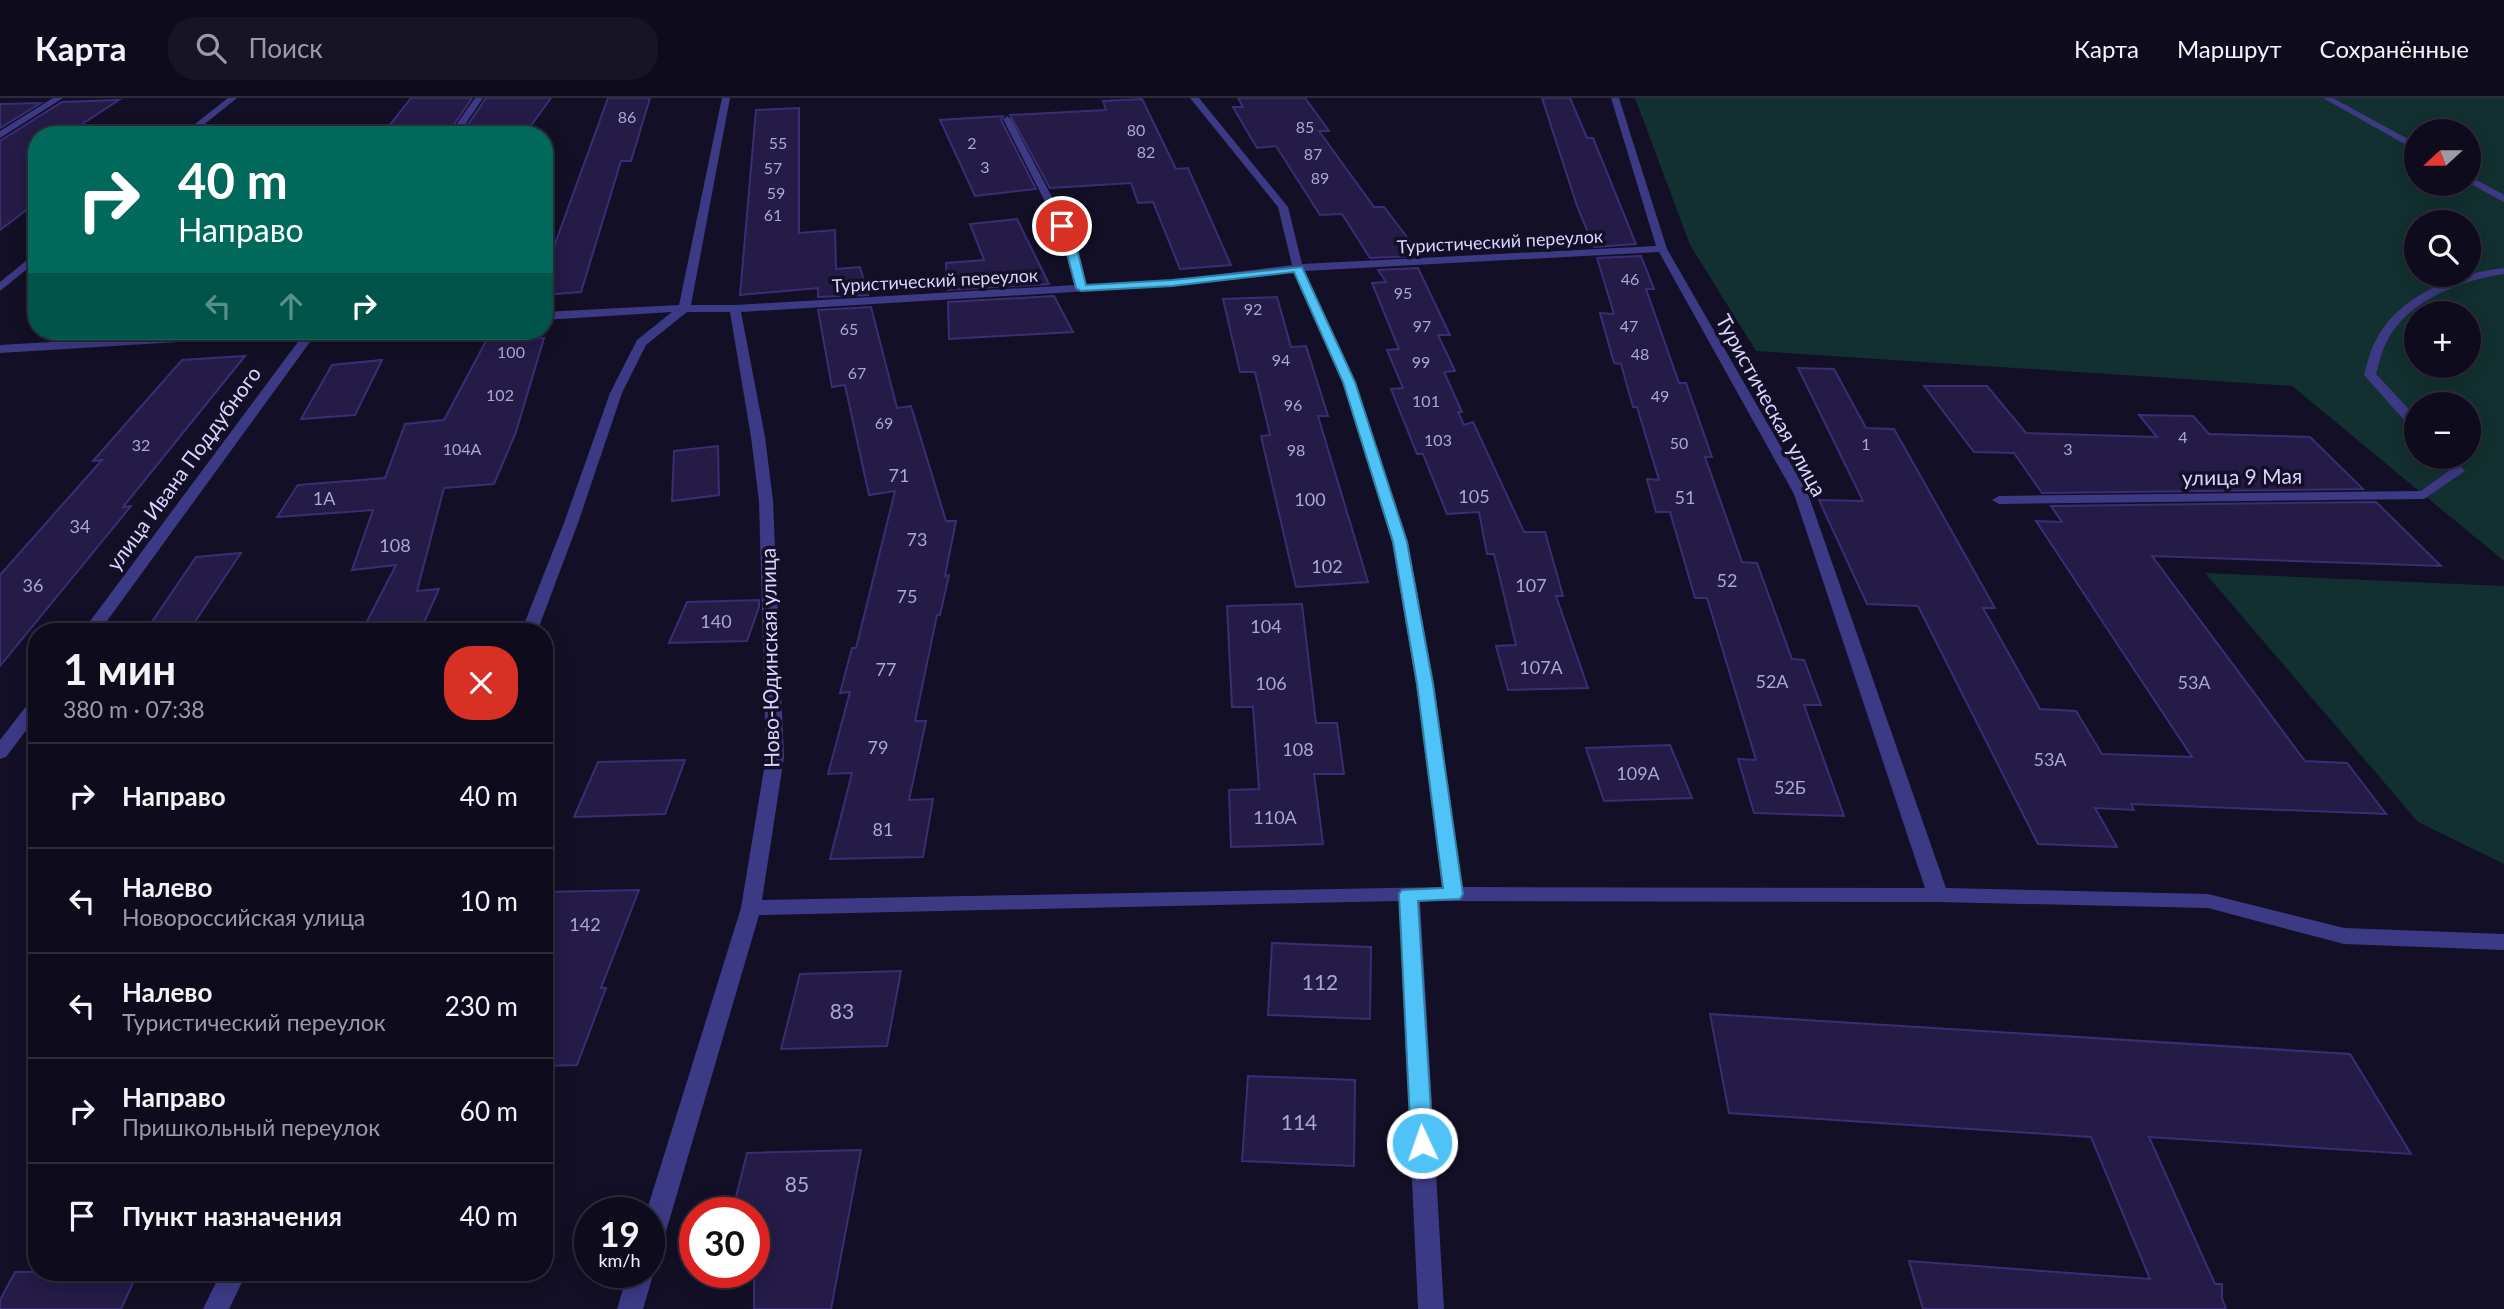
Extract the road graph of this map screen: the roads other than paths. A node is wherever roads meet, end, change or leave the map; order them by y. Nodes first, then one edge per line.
1 (59, 98) edge
2 (233, 98) edge
3 (479, 98) edge
4 (726, 98) edge
5 (1195, 98) edge
6 (1615, 98) edge
7 (2327, 98) edge
8 (1007, 119) dead end
9 (197, 126) edge
10 (459, 126) edge
11 (0, 135) edge
12 (2404, 141) edge
13 (2482, 186) edge
14 (2504, 199) edge
15 (1662, 249) junction
16 (28, 263) edge
17 (1298, 269) junction
18 (2504, 271) edge
19 (0, 288) edge
20 (1081, 288) junction
21 (684, 308) junction
22 (735, 309) junction
23 (553, 315) edge
24 (146, 340) edge
25 (305, 340) edge
26 (0, 349) edge
27 (2404, 412) edge
28 (2456, 469) edge
29 (1999, 500) dead end
30 (97, 623) edge
31 (532, 623) edge
32 (28, 716) edge
33 (0, 753) edge
34 (1409, 894) junction
35 (1453, 894) junction
36 (1938, 895) junction
37 (751, 908) junction
38 (2504, 942) edge
39 (664, 1197) edge
40 (230, 1281) edge
41 (636, 1288) edge
42 (216, 1309) edge
43 (630, 1309) edge
44 (1431, 1309) edge

1 - 11 street
2 - 9 street
3 - 10 street
4 - 21 street
5 - 17 street
6 - 15 street, Туристическая улица
7 - 12 street
8 - 20 street
13 - 14 street
15 - 17 street, Туристический переулок
15 - 36 street, Туристическая улица
16 - 19 street
17 - 20 street, Туристический переулок
17 - 35 street
18 - 27 street
20 - 22 street, Туристический переулок
21 - 22 street, Туристический переулок
21 - 23 street, Туристический переулок
21 - 31 street
22 - 37 street, Ново-Юдинская улица
24 - 26 street
25 - 30 street, улица Ивана Поддубного
28 - 29 street, улица 9 Мая
32 - 33 street
34 - 35 street
34 - 37 street
34 - 44 street
35 - 36 street
36 - 38 street
37 - 39 street, Ново-Юдинская улица
40 - 42 street
41 - 43 street

